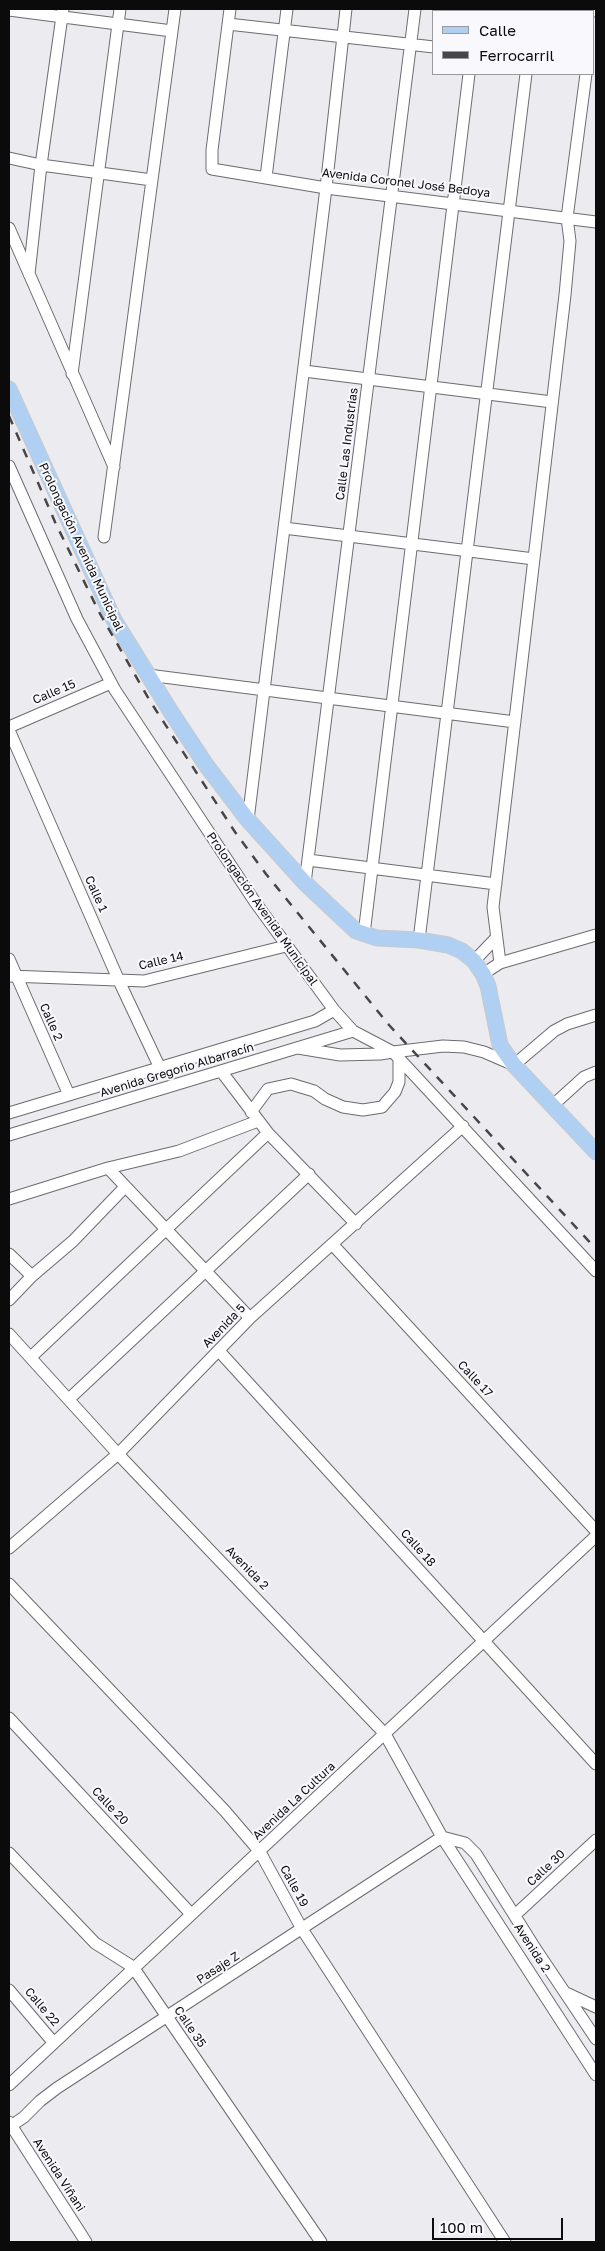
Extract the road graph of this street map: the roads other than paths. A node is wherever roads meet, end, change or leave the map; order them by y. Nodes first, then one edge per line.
1 (120, 9) edge
2 (175, 9) edge
3 (230, 9) edge
4 (287, 9) edge
5 (346, 9) edge
6 (414, 9) edge
7 (9, 10) edge
8 (62, 13) edge
9 (228, 24) junction
10 (118, 25) junction
11 (284, 30) junction
12 (172, 31) junction
13 (342, 37) junction
14 (410, 44) junction
15 (432, 47) edge
16 (469, 75) edge
17 (526, 75) edge
18 (586, 75) edge
19 (9, 158) edge
20 (41, 166) junction
21 (98, 174) junction
22 (266, 177) junction
23 (152, 180) junction
24 (326, 188) junction
25 (392, 196) junction
26 (452, 203) junction
27 (510, 211) junction
28 (567, 218) junction
29 (596, 222) edge
30 (9, 228) edge
31 (29, 274) junction
32 (304, 371) junction
33 (72, 374) junction
34 (369, 379) junction
35 (430, 387) junction
36 (9, 389) edge
37 (487, 394) junction
38 (552, 402) junction
39 (9, 466) edge
40 (114, 467) junction
41 (284, 528) junction
42 (349, 536) junction
43 (104, 537) dead end
44 (411, 544) junction
45 (468, 551) junction
46 (534, 560) junction
47 (148, 675) junction
48 (110, 683) junction
49 (264, 690) junction
50 (329, 698) junction
51 (391, 706) junction
52 (448, 713) junction
53 (515, 722) junction
54 (9, 728) edge
55 (248, 820) junction
56 (308, 860) junction
57 (372, 868) junction
58 (428, 875) junction
59 (305, 883) junction
60 (496, 884) junction
61 (364, 934) junction
62 (596, 935) edge
63 (496, 938) junction
64 (420, 940) junction
65 (286, 946) junction
66 (9, 959) edge
67 (500, 964) junction
68 (479, 968) junction
69 (12, 976) edge
70 (119, 981) junction
71 (334, 1010) junction
72 (596, 1015) edge
73 (353, 1031) junction
74 (298, 1048) junction
75 (396, 1055) junction
76 (514, 1065) junction
77 (160, 1068) junction
78 (221, 1071) junction
79 (596, 1073) edge
80 (69, 1095) junction
81 (552, 1106) junction
82 (9, 1114) edge
83 (255, 1116) junction
84 (463, 1126) junction
85 (268, 1133) junction
86 (9, 1135) edge
87 (596, 1152) edge
88 (108, 1168) junction
89 (309, 1174) junction
90 (125, 1187) junction
91 (9, 1199) edge
92 (356, 1224) junction
93 (165, 1230) junction
94 (333, 1245) junction
95 (9, 1254) edge
96 (596, 1271) edge
97 (205, 1272) junction
98 (32, 1276) junction
99 (9, 1300) edge
100 (250, 1318) junction
101 (9, 1334) edge
102 (219, 1351) junction
103 (31, 1357) junction
104 (69, 1399) junction
105 (118, 1454) junction
106 (596, 1531) edge
107 (596, 1536) edge
108 (9, 1548) edge
109 (9, 1584) edge
110 (484, 1641) junction
111 (9, 1718) edge
112 (385, 1734) junction
113 (596, 1764) edge
114 (442, 1837) junction
115 (596, 1840) edge
116 (260, 1852) junction
117 (9, 1853) edge
118 (191, 1914) junction
119 (514, 1915) junction
120 (302, 1929) junction
121 (508, 1936) junction
122 (533, 1945) junction
123 (133, 1967) junction
124 (9, 1990) edge
125 (565, 1992) junction
126 (596, 2007) edge
127 (167, 2017) junction
128 (596, 2039) edge
129 (53, 2042) junction
130 (596, 2075) edge
131 (9, 2084) edge
132 (10, 2124) edge
133 (86, 2242) edge
134 (321, 2242) edge
135 (504, 2242) edge

1 - 10 street
2 - 12 street
3 - 9 street
4 - 11 street
5 - 13 street
6 - 14 street, Calle Las Industrias
7 - 8 street
8 - 10 street
8 - 20 street
9 - 11 street
9 - 22 street, Avenida Coronel José Bedoya
10 - 12 street
10 - 21 street
11 - 13 street
11 - 22 street
12 - 23 street
13 - 14 street
13 - 24 street
14 - 15 street
14 - 25 street, Calle Las Industrias
16 - 26 street
17 - 27 street
18 - 28 street
19 - 20 street
20 - 21 street
20 - 31 street
21 - 23 street
21 - 33 street
22 - 24 street, Avenida Coronel José Bedoya
23 - 40 street
24 - 25 street, Avenida Coronel José Bedoya
24 - 32 street
25 - 26 street, Avenida Coronel José Bedoya
25 - 34 street, Calle Las Industrias
26 - 27 street, Avenida Coronel José Bedoya
26 - 35 street
27 - 28 street, Avenida Coronel José Bedoya
27 - 37 street
28 - 29 street, Avenida Coronel José Bedoya
28 - 38 street
30 - 31 street
31 - 33 street
32 - 34 street
32 - 41 street
33 - 40 street
34 - 35 street
34 - 42 street, Calle Las Industrias
35 - 37 street
35 - 44 street
36 - 47 main road, Prolongación Avenida Municipal
37 - 38 street
37 - 45 street
38 - 46 street
39 - 48 street, Prolongación Avenida Municipal
40 - 43 street
41 - 42 street
41 - 49 street
42 - 44 street
42 - 50 street, Calle Las Industrias
44 - 45 street
44 - 51 street
45 - 46 street
45 - 52 street
46 - 53 street
47 - 49 street
47 - 55 main road, Prolongación Avenida Municipal
48 - 54 street, Calle 15
48 - 65 street, Prolongación Avenida Municipal
49 - 50 street
49 - 55 street
50 - 51 street
50 - 56 street, Calle Las Industrias
51 - 52 street
51 - 57 street
52 - 53 street
52 - 58 street
53 - 60 street
54 - 70 street, Calle 1
55 - 59 main road, Prolongación Avenida Municipal
56 - 57 street
56 - 59 street, Calle Las Industrias
57 - 58 street
57 - 61 street
58 - 60 street
58 - 64 street
59 - 61 main road, Prolongación Avenida Municipal
60 - 63 street
61 - 64 main road, Prolongación Avenida Municipal
62 - 67 street
63 - 67 street
63 - 68 street
64 - 68 main road, Prolongación Avenida Municipal
65 - 70 street, Calle 14
65 - 71 street, Prolongación Avenida Municipal
66 - 69 street, Calle 2
67 - 68 street
68 - 76 main road
69 - 70 street, Calle 14
69 - 80 street, Calle 2
70 - 77 street, Calle 1
71 - 73 street, Prolongación Avenida Municipal
71 - 77 street, Avenida Gregorio Albarracín
72 - 76 street
73 - 74 street, Avenida Gregorio Albarracín
73 - 75 street
74 - 75 street
74 - 78 street, Avenida Gregorio Albarracín
75 - 76 street
75 - 83 street
75 - 84 street
76 - 81 main road
77 - 80 street, Avenida Gregorio Albarracín
78 - 83 street
78 - 86 street, Avenida Gregorio Albarracín
79 - 81 street
80 - 82 street, Avenida Gregorio Albarracín
81 - 87 main road
83 - 85 street
83 - 88 street
84 - 92 street, Avenida 5
84 - 96 street
85 - 89 street
85 - 93 street
88 - 90 street
88 - 91 street
89 - 92 street
89 - 97 street
90 - 93 street
90 - 98 street
92 - 94 street, Avenida 5
93 - 97 street
93 - 103 street
94 - 100 street, Avenida 5
94 - 106 street, Calle 17
95 - 98 street
97 - 100 street
97 - 104 street
98 - 99 street
100 - 102 street, Avenida 5
101 - 103 street, Avenida 2
102 - 105 street, Avenida 5
102 - 110 street, Calle 18
103 - 104 street, Avenida 2
104 - 105 street, Avenida 2
105 - 108 street, Avenida 5
105 - 112 street, Avenida 2
107 - 110 street, Avenida La Cultura
109 - 116 street, Calle 19
110 - 112 street, Avenida La Cultura
110 - 113 street, Calle 18
111 - 118 street, Calle 20
112 - 114 street, Avenida 2
112 - 116 street, Avenida La Cultura
114 - 119 street, Avenida 2
114 - 120 street, Pasaje Z
114 - 121 street, Avenida 2
115 - 119 street, Calle 30
116 - 118 street, Avenida La Cultura
116 - 120 street, Calle 19
117 - 123 street, Calle 35
118 - 123 street, Avenida La Cultura
119 - 122 street, Avenida 2
120 - 127 street, Pasaje Z
120 - 135 street, Calle 19
121 - 122 street
121 - 130 street, Avenida 2
122 - 125 street, Avenida 2
123 - 127 street, Calle 35
123 - 129 street, Avenida La Cultura
124 - 129 street, Calle 22
125 - 126 street
125 - 128 street, Avenida 2
127 - 132 street, Pasaje Z
127 - 134 street, Calle 35
129 - 131 street, Avenida La Cultura
132 - 133 street, Avenida Viñani

